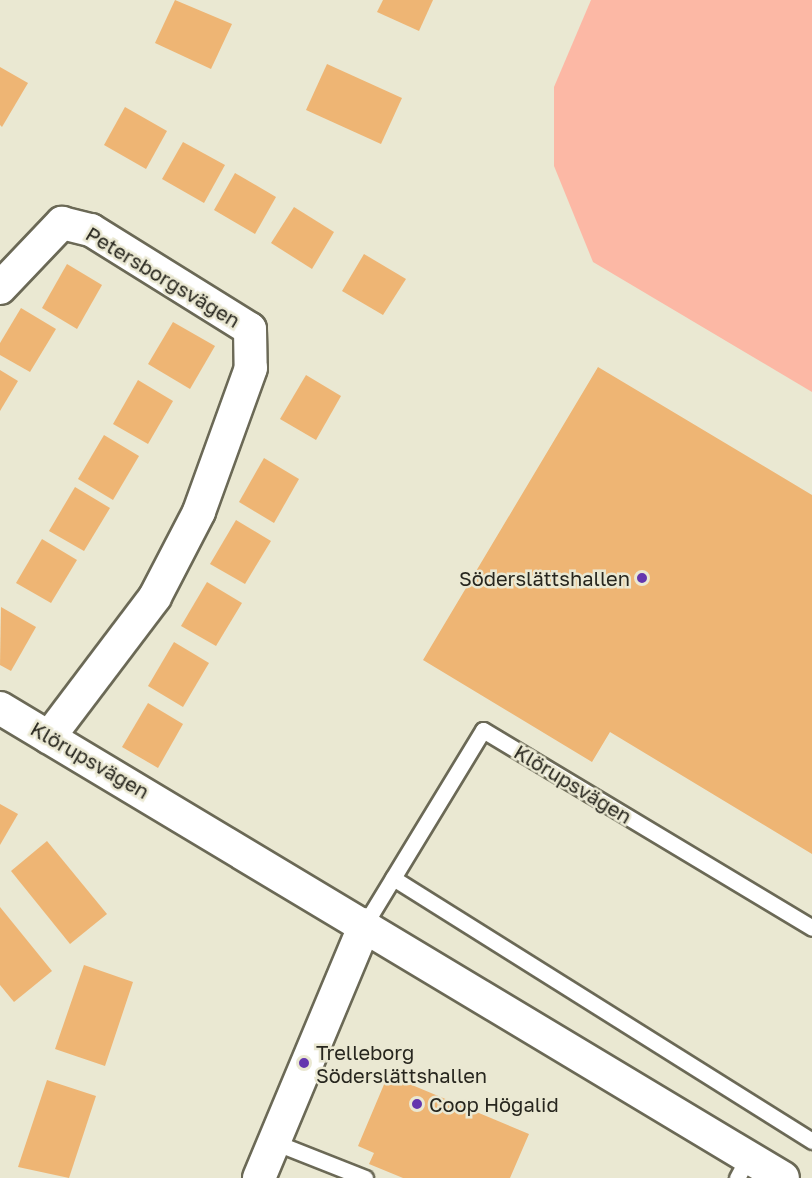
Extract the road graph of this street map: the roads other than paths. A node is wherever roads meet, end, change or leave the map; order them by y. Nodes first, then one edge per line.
1 (0, 288) edge
2 (0, 708) edge
3 (49, 737) junction
4 (393, 878) junction
5 (365, 924) junction
6 (812, 928) edge
7 (812, 1141) edge
8 (274, 1143) junction
9 (743, 1167) edge
10 (259, 1178) edge
11 (365, 1178) edge
12 (783, 1178) edge

1 - 3 street, Petersborgsvägen
2 - 3 street, Klörupsvägen
3 - 5 street, Klörupsvägen
4 - 5 lane, Klörupsvägen
4 - 6 lane, Klörupsvägen
4 - 7 lane
5 - 8 street
5 - 9 street, Klörupsvägen
8 - 10 street
8 - 11 lane
9 - 12 street, Klörupsvägen

